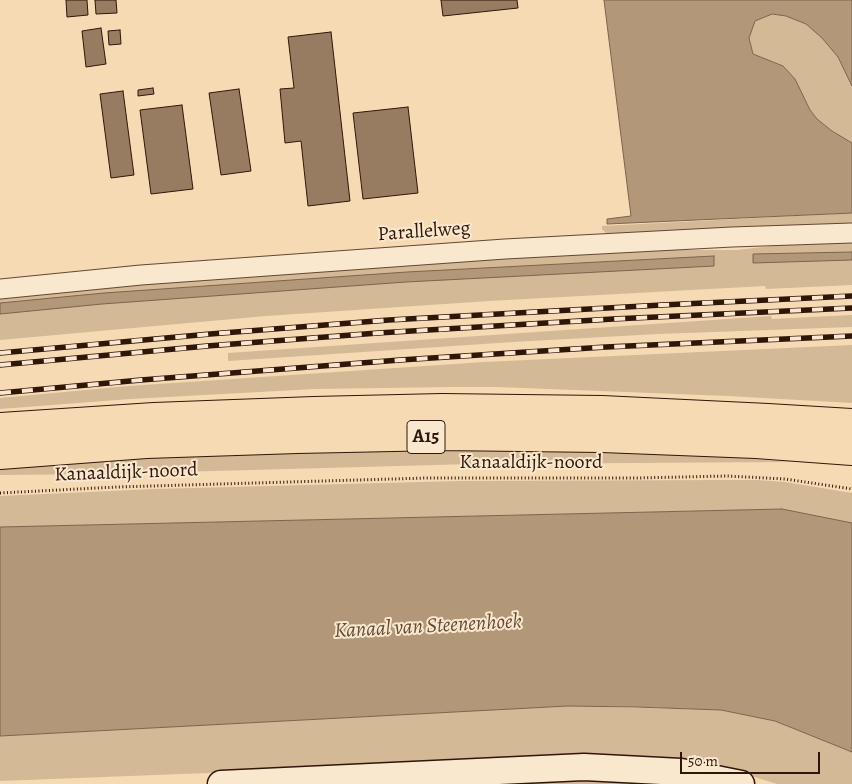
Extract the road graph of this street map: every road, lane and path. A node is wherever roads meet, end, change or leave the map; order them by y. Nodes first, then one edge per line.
1 (852, 233) edge
2 (0, 288) edge
3 (852, 423) edge
4 (0, 427) edge
5 (852, 451) edge
6 (0, 455) edge
7 (852, 489) edge
8 (0, 493) edge
9 (221, 784) edge
10 (741, 784) edge

1 - 2 street, Parallelweg
3 - 4 highway, A15
5 - 6 highway, A15
7 - 8 path, Kanaaldijk-noord
9 - 10 street

